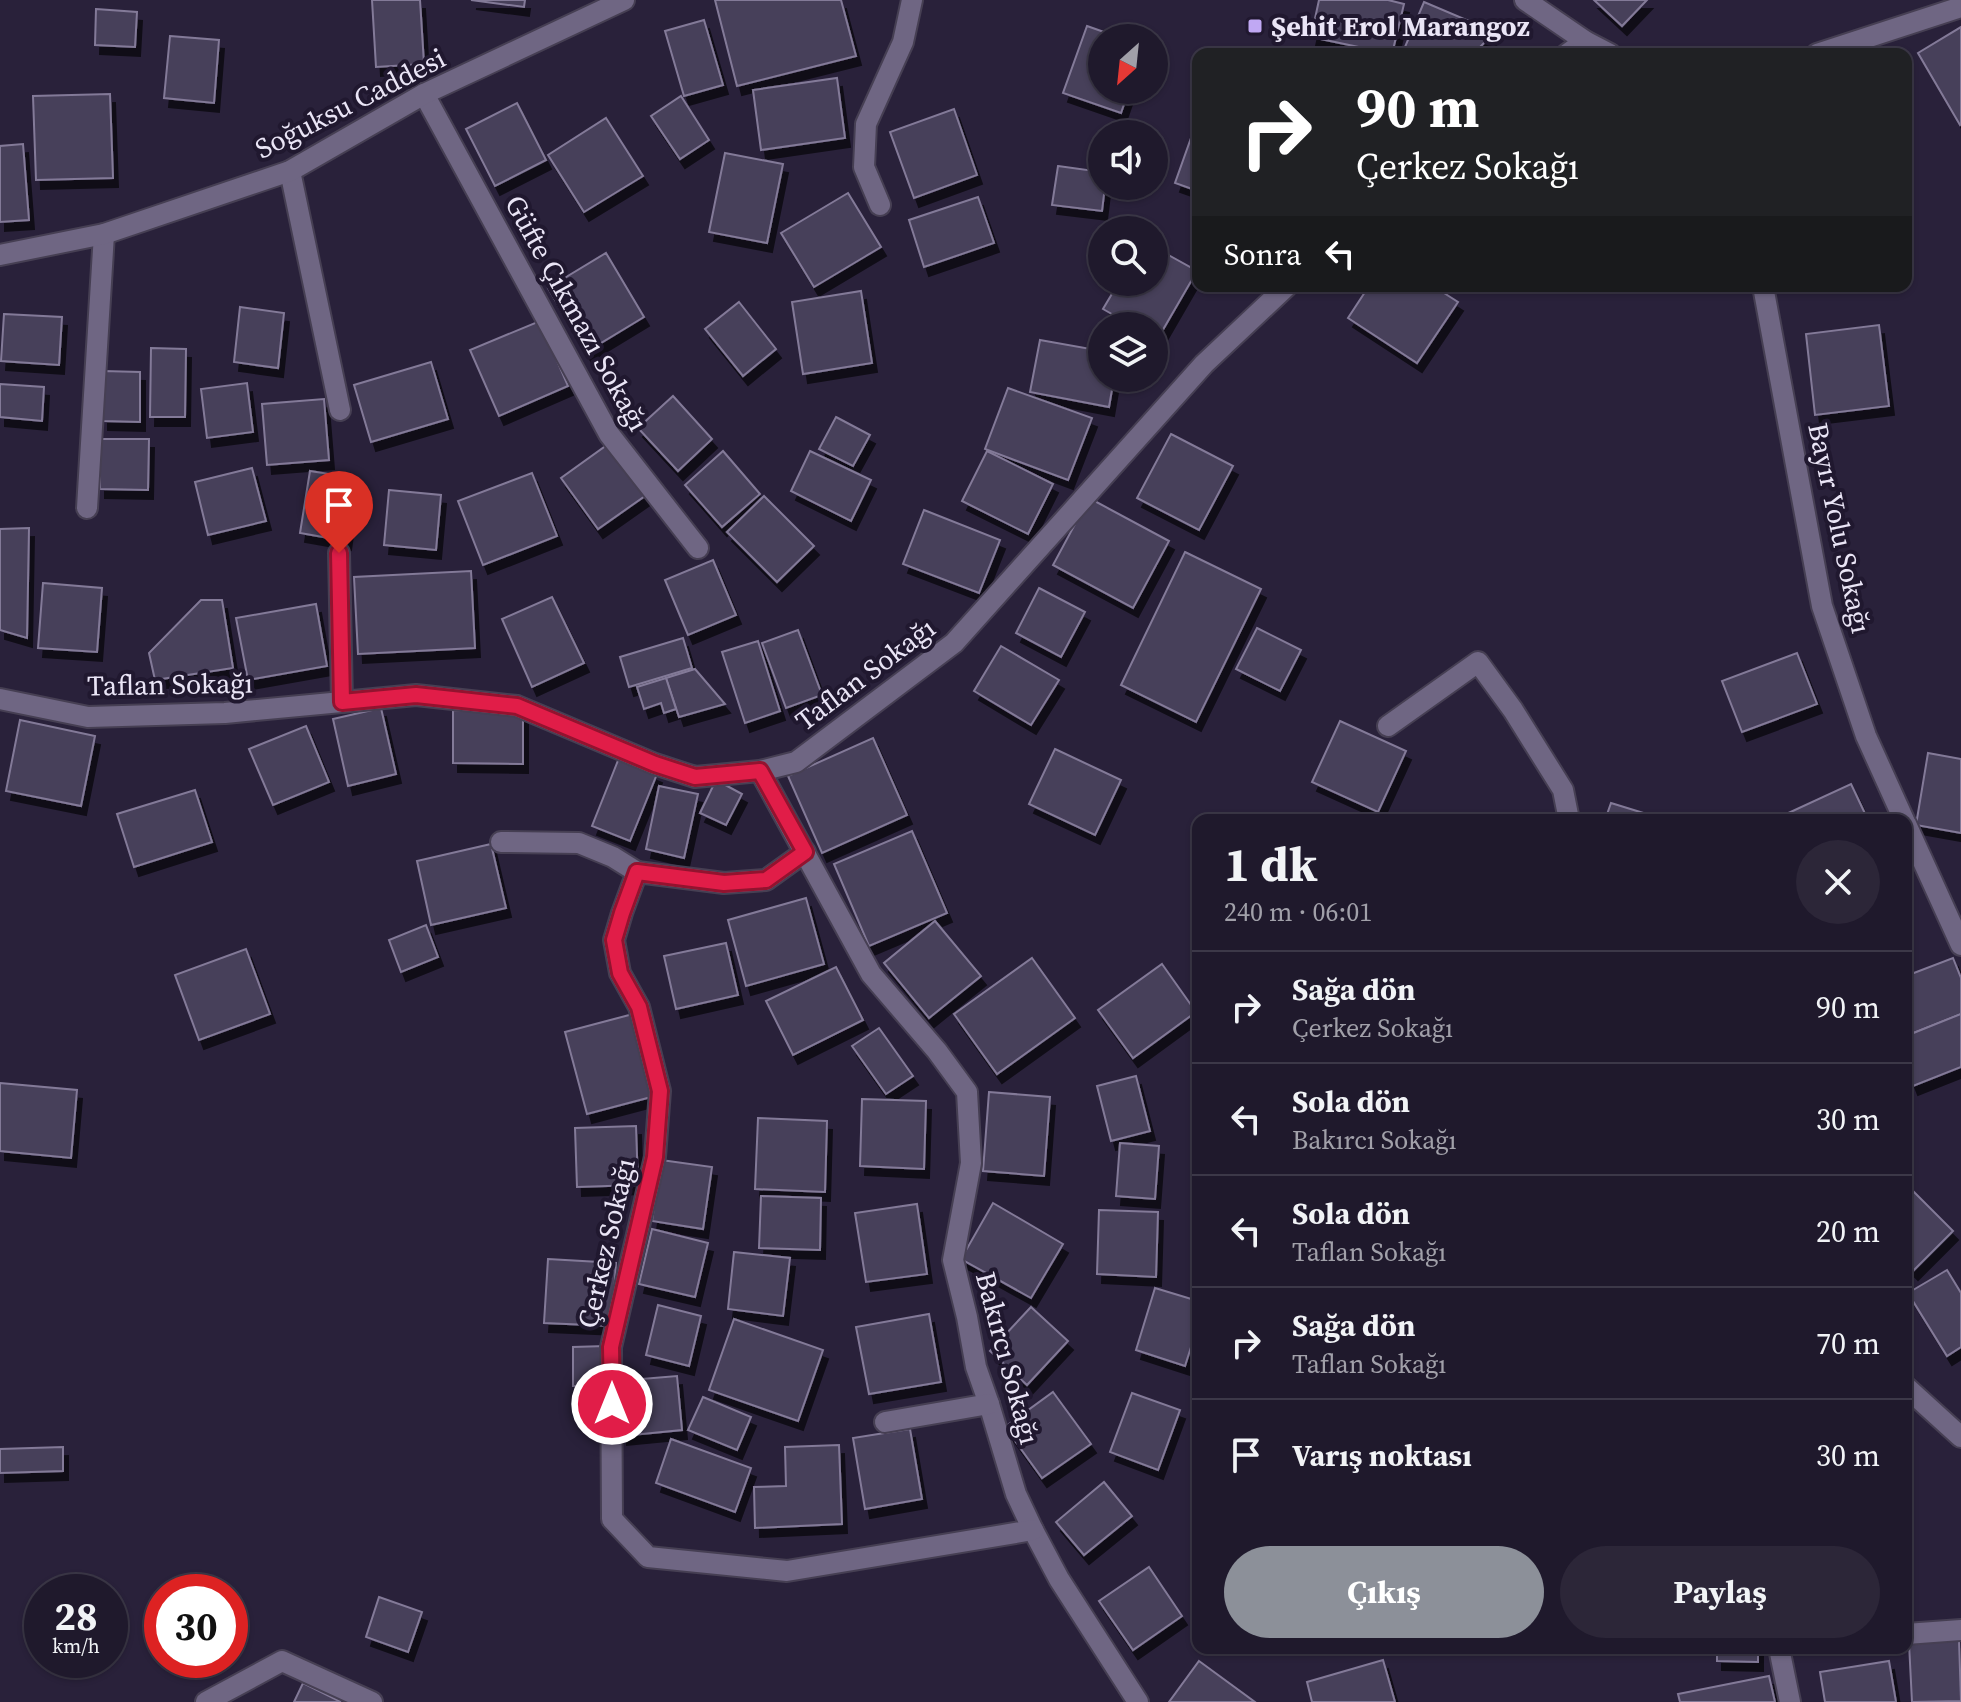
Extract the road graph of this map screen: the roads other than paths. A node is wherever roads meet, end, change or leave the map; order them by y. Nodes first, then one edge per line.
1 (624, 0) edge
2 (912, 0) edge
3 (1528, 1) edge
4 (1961, 7) edge
5 (1585, 41) junction
6 (1575, 48) edge
7 (1598, 48) edge
8 (1835, 48) edge
9 (424, 94) junction
10 (290, 171) junction
11 (880, 205) dead end
12 (104, 234) junction
13 (0, 255) edge
14 (1281, 292) edge
15 (1764, 292) edge
16 (340, 410) dead end
17 (87, 508) dead end
18 (698, 548) dead end
19 (339, 553) dead end
20 (0, 699) edge
21 (342, 702) junction
22 (1388, 726) dead end
23 (760, 771) junction
24 (1568, 814) edge
25 (1901, 814) edge
26 (1912, 837) edge
27 (501, 842) dead end
28 (805, 852) junction
29 (637, 872) junction
30 (1961, 945) edge
31 (1912, 1392) edge
32 (989, 1404) junction
33 (885, 1422) dead end
34 (1961, 1437) edge
35 (1033, 1530) junction
36 (1961, 1630) edge
37 (1912, 1634) edge
38 (1780, 1654) edge
39 (206, 1702) edge
40 (372, 1702) edge
41 (1138, 1702) edge
42 (1790, 1702) edge

1 - 9 street, Soğuksu Caddesi
2 - 11 street
3 - 5 street
4 - 8 street
5 - 6 street
5 - 7 street
9 - 10 street, Soğuksu Caddesi
9 - 18 street, Güfte Çıkmazı Sokağı
10 - 12 street, Soğuksu Caddesi
10 - 16 street
12 - 13 street, Soğuksu Caddesi
12 - 17 street
14 - 23 street, Taflan Sokağı
15 - 25 street, Bayır Yolu Sokağı
19 - 21 street
20 - 21 street, Taflan Sokağı
21 - 23 street, Taflan Sokağı
22 - 24 street
23 - 28 street, Bakırcı Sokağı
26 - 30 street, Bayır Yolu Sokağı
27 - 29 street
28 - 29 street
28 - 32 street, Bakırcı Sokağı
29 - 35 street, Çerkez Sokağı
31 - 34 street
32 - 33 street
32 - 35 street, Bakırcı Sokağı
35 - 41 street, Bakırcı Sokağı
36 - 37 street
38 - 42 street
39 - 40 street

